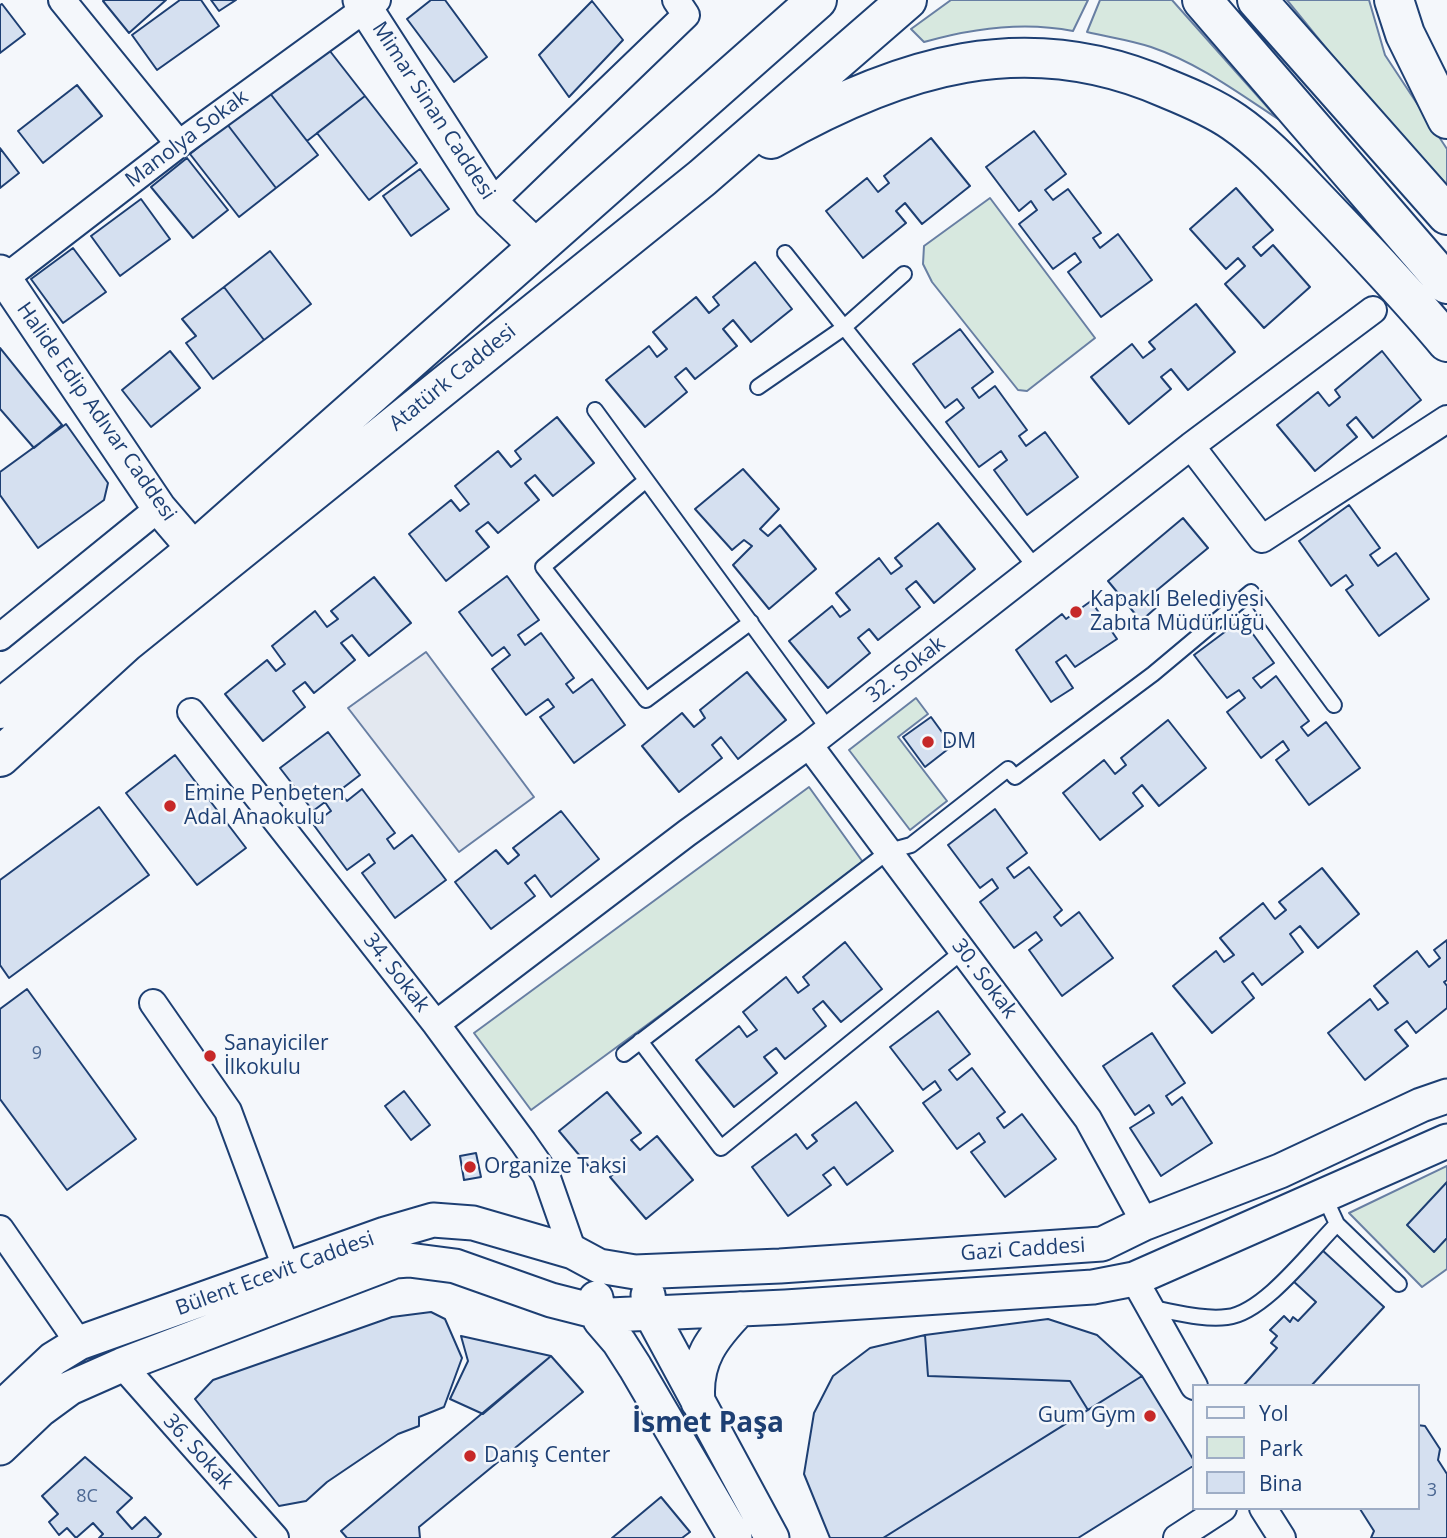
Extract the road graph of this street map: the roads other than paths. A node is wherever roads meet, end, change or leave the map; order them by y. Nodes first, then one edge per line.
1 (62, 0) edge
2 (817, 0) edge
3 (907, 0) edge
4 (1202, 0) edge
5 (1257, 0) edge
6 (1394, 0) edge
7 (368, 3) edge
8 (686, 5) edge
9 (1447, 119) edge
10 (179, 144) junction
11 (702, 178) junction
12 (491, 203) junction
13 (1447, 215) edge
14 (539, 249) junction
15 (785, 253) dead end
16 (904, 274) dead end
17 (2, 277) edge
18 (1447, 284) edge
19 (1373, 310) dead end
20 (842, 329) junction
21 (1447, 342) edge
22 (758, 387) dead end
23 (595, 410) dead end
24 (1447, 419) edge
25 (1191, 446) junction
26 (645, 481) junction
27 (159, 508) junction
28 (195, 550) junction
29 (1036, 568) junction
30 (751, 622) junction
31 (0, 637) edge
32 (1334, 705) dead end
33 (0, 709) edge
34 (191, 712) dead end
35 (819, 738) junction
36 (0, 757) edge
37 (889, 851) junction
38 (963, 951) junction
39 (153, 1003) dead end
40 (436, 1024) junction
41 (640, 1041) junction
42 (624, 1054) dead end
43 (1447, 1096) edge
44 (1447, 1141) edge
45 (1330, 1210) junction
46 (1145, 1223) junction
47 (0, 1229) edge
48 (581, 1256) junction
49 (287, 1270) junction
50 (643, 1272) junction
51 (1134, 1279) junction
52 (1399, 1284) dead end
53 (1151, 1308) junction
54 (740, 1309) junction
55 (598, 1312) junction
56 (651, 1314) junction
57 (79, 1343) junction
58 (122, 1365) junction
59 (1193, 1384) edge
60 (698, 1402) junction
61 (0, 1409) edge
62 (0, 1448) edge
63 (1220, 1510) edge
64 (1264, 1510) edge
65 (730, 1536) edge
66 (275, 1538) edge
67 (772, 1538) edge
68 (1178, 1538) edge
69 (1283, 1538) edge

1 - 10 street
2 - 14 highway, Atatürk Caddesi
3 - 11 highway, Atatürk Caddesi
4 - 18 highway
5 - 13 highway
6 - 9 highway
7 - 10 street, Manolya Sokak
7 - 12 street, Mimar Sinan Caddesi
8 - 12 street
10 - 17 street, Manolya Sokak
11 - 21 highway
11 - 36 highway, Atatürk Caddesi
12 - 14 street, Mimar Sinan Caddesi
14 - 28 highway, Atatürk Caddesi
15 - 20 lane
16 - 20 lane
17 - 27 street, Halide Edip Adıvar Caddesi
19 - 25 street, 32. Sokak
20 - 22 lane
20 - 29 lane
23 - 26 lane
24 - 25 street
25 - 29 street, 32. Sokak
26 - 30 lane
26 - 30 lane
27 - 28 street, Halide Edip Adıvar Caddesi
27 - 31 street
28 - 33 highway, Atatürk Caddesi
29 - 35 street, 32. Sokak
30 - 35 lane
32 - 37 lane
34 - 40 street, 34. Sokak
35 - 37 street, 30. Sokak
35 - 40 street, 32. Sokak
37 - 38 street, 30. Sokak
37 - 41 lane
38 - 41 lane
38 - 46 street, 30. Sokak
39 - 49 street
40 - 48 street, 34. Sokak
41 - 42 lane
43 - 46 street, Gazi Caddesi
44 - 45 street
45 - 51 street
45 - 52 lane
45 - 53 lane
46 - 50 street, Gazi Caddesi
47 - 57 street
48 - 49 street, Bülent Ecevit Caddesi
48 - 50 street, Gazi Caddesi
48 - 55 street
49 - 57 street, Bülent Ecevit Caddesi
50 - 56 street
51 - 53 street
51 - 54 street
53 - 59 street
54 - 56 street
54 - 60 street
55 - 56 street
55 - 58 street
55 - 65 street
56 - 60 street
57 - 61 street, Bülent Ecevit Caddesi
58 - 62 street
58 - 66 street, 36. Sokak
60 - 67 street
63 - 68 street
64 - 69 street

